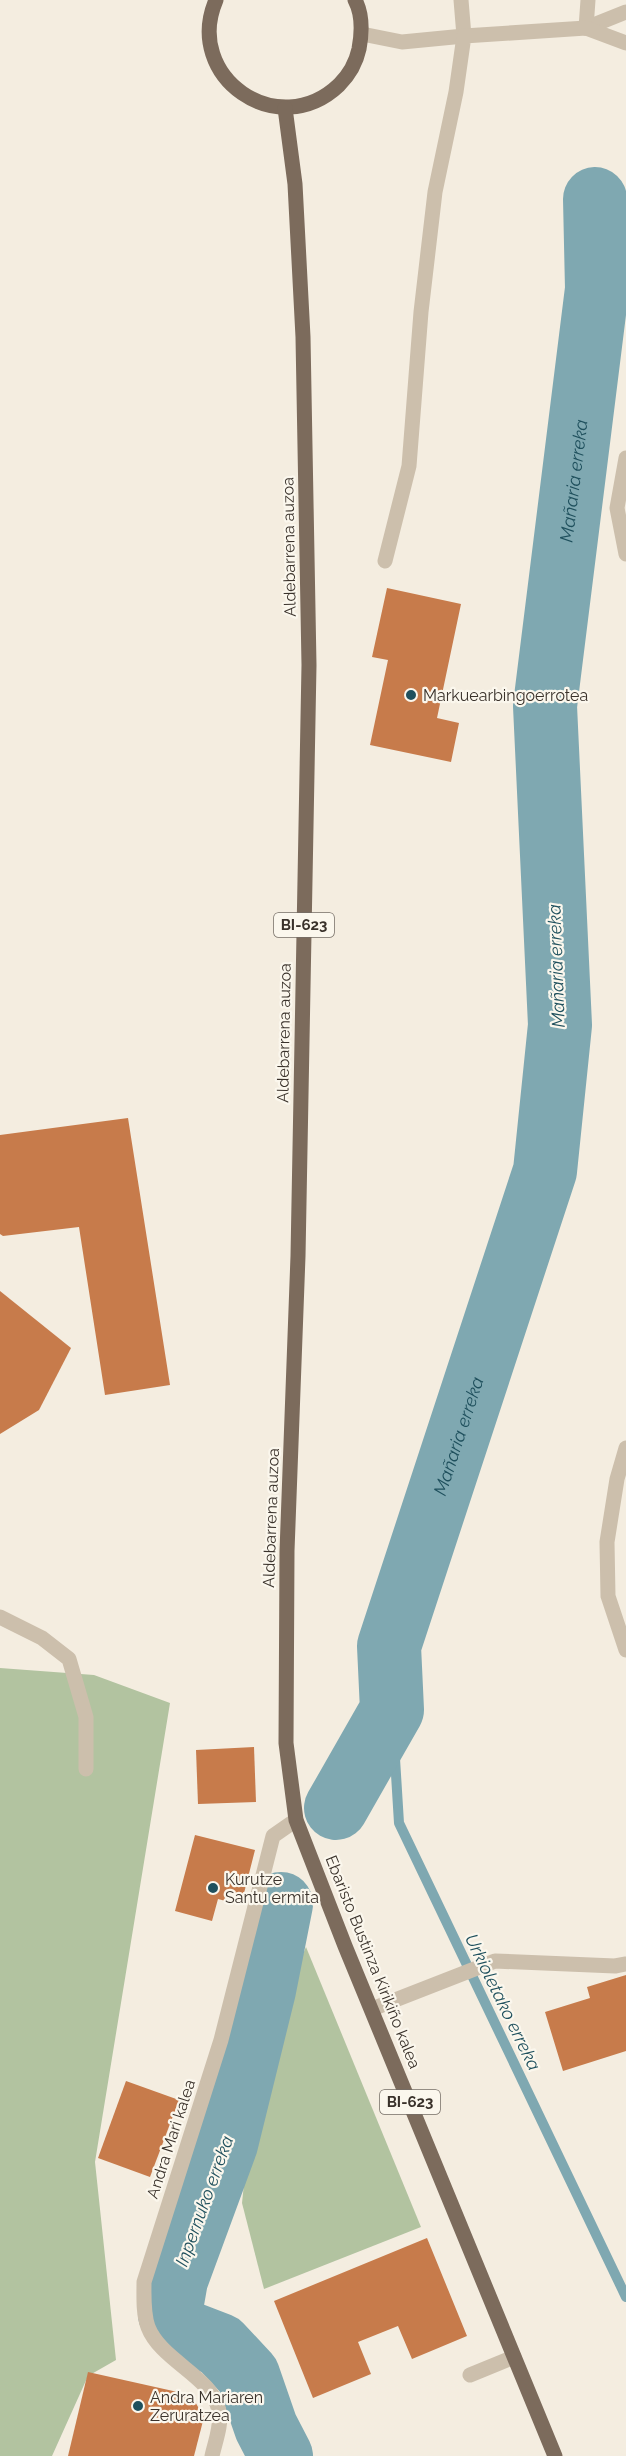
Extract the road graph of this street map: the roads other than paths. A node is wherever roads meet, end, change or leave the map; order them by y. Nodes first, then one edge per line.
1 (216, 0) edge
2 (355, 0) edge
3 (461, 0) edge
4 (588, 0) edge
5 (626, 12) edge
6 (586, 28) junction
7 (362, 34) junction
8 (464, 36) junction
9 (626, 43) edge
10 (285, 108) junction
11 (626, 458) edge
12 (626, 554) edge
13 (385, 561) dead end
14 (626, 1448) edge
15 (0, 1617) edge
16 (626, 1650) edge
17 (286, 1743) joint
18 (86, 1769) dead end
19 (296, 1820) junction
20 (626, 1964) edge
21 (372, 2008) junction
22 (514, 2357) junction
23 (470, 2375) dead end
24 (212, 2456) edge
25 (555, 2456) edge

1 - 10 main road
2 - 7 main road
3 - 8 street
4 - 6 street
5 - 6 street
6 - 8 street
6 - 9 street
7 - 8 street
7 - 10 main road
8 - 13 street
10 - 17 main road, Aldebarrena auzoa / BI-623
11 - 12 street
14 - 16 street
15 - 18 street
17 - 19 main road, Ebaristo Bustinza Kirikiño kalea / BI-623
19 - 21 main road, Ebaristo Bustinza Kirikiño kalea / BI-623
19 - 24 street, Andra Mari kalea
20 - 21 street
21 - 22 main road, Ebaristo Bustinza Kirikiño kalea / BI-623
22 - 23 street
22 - 25 main road, Ebaristo Bustinza Kirikiño kalea / BI-623

